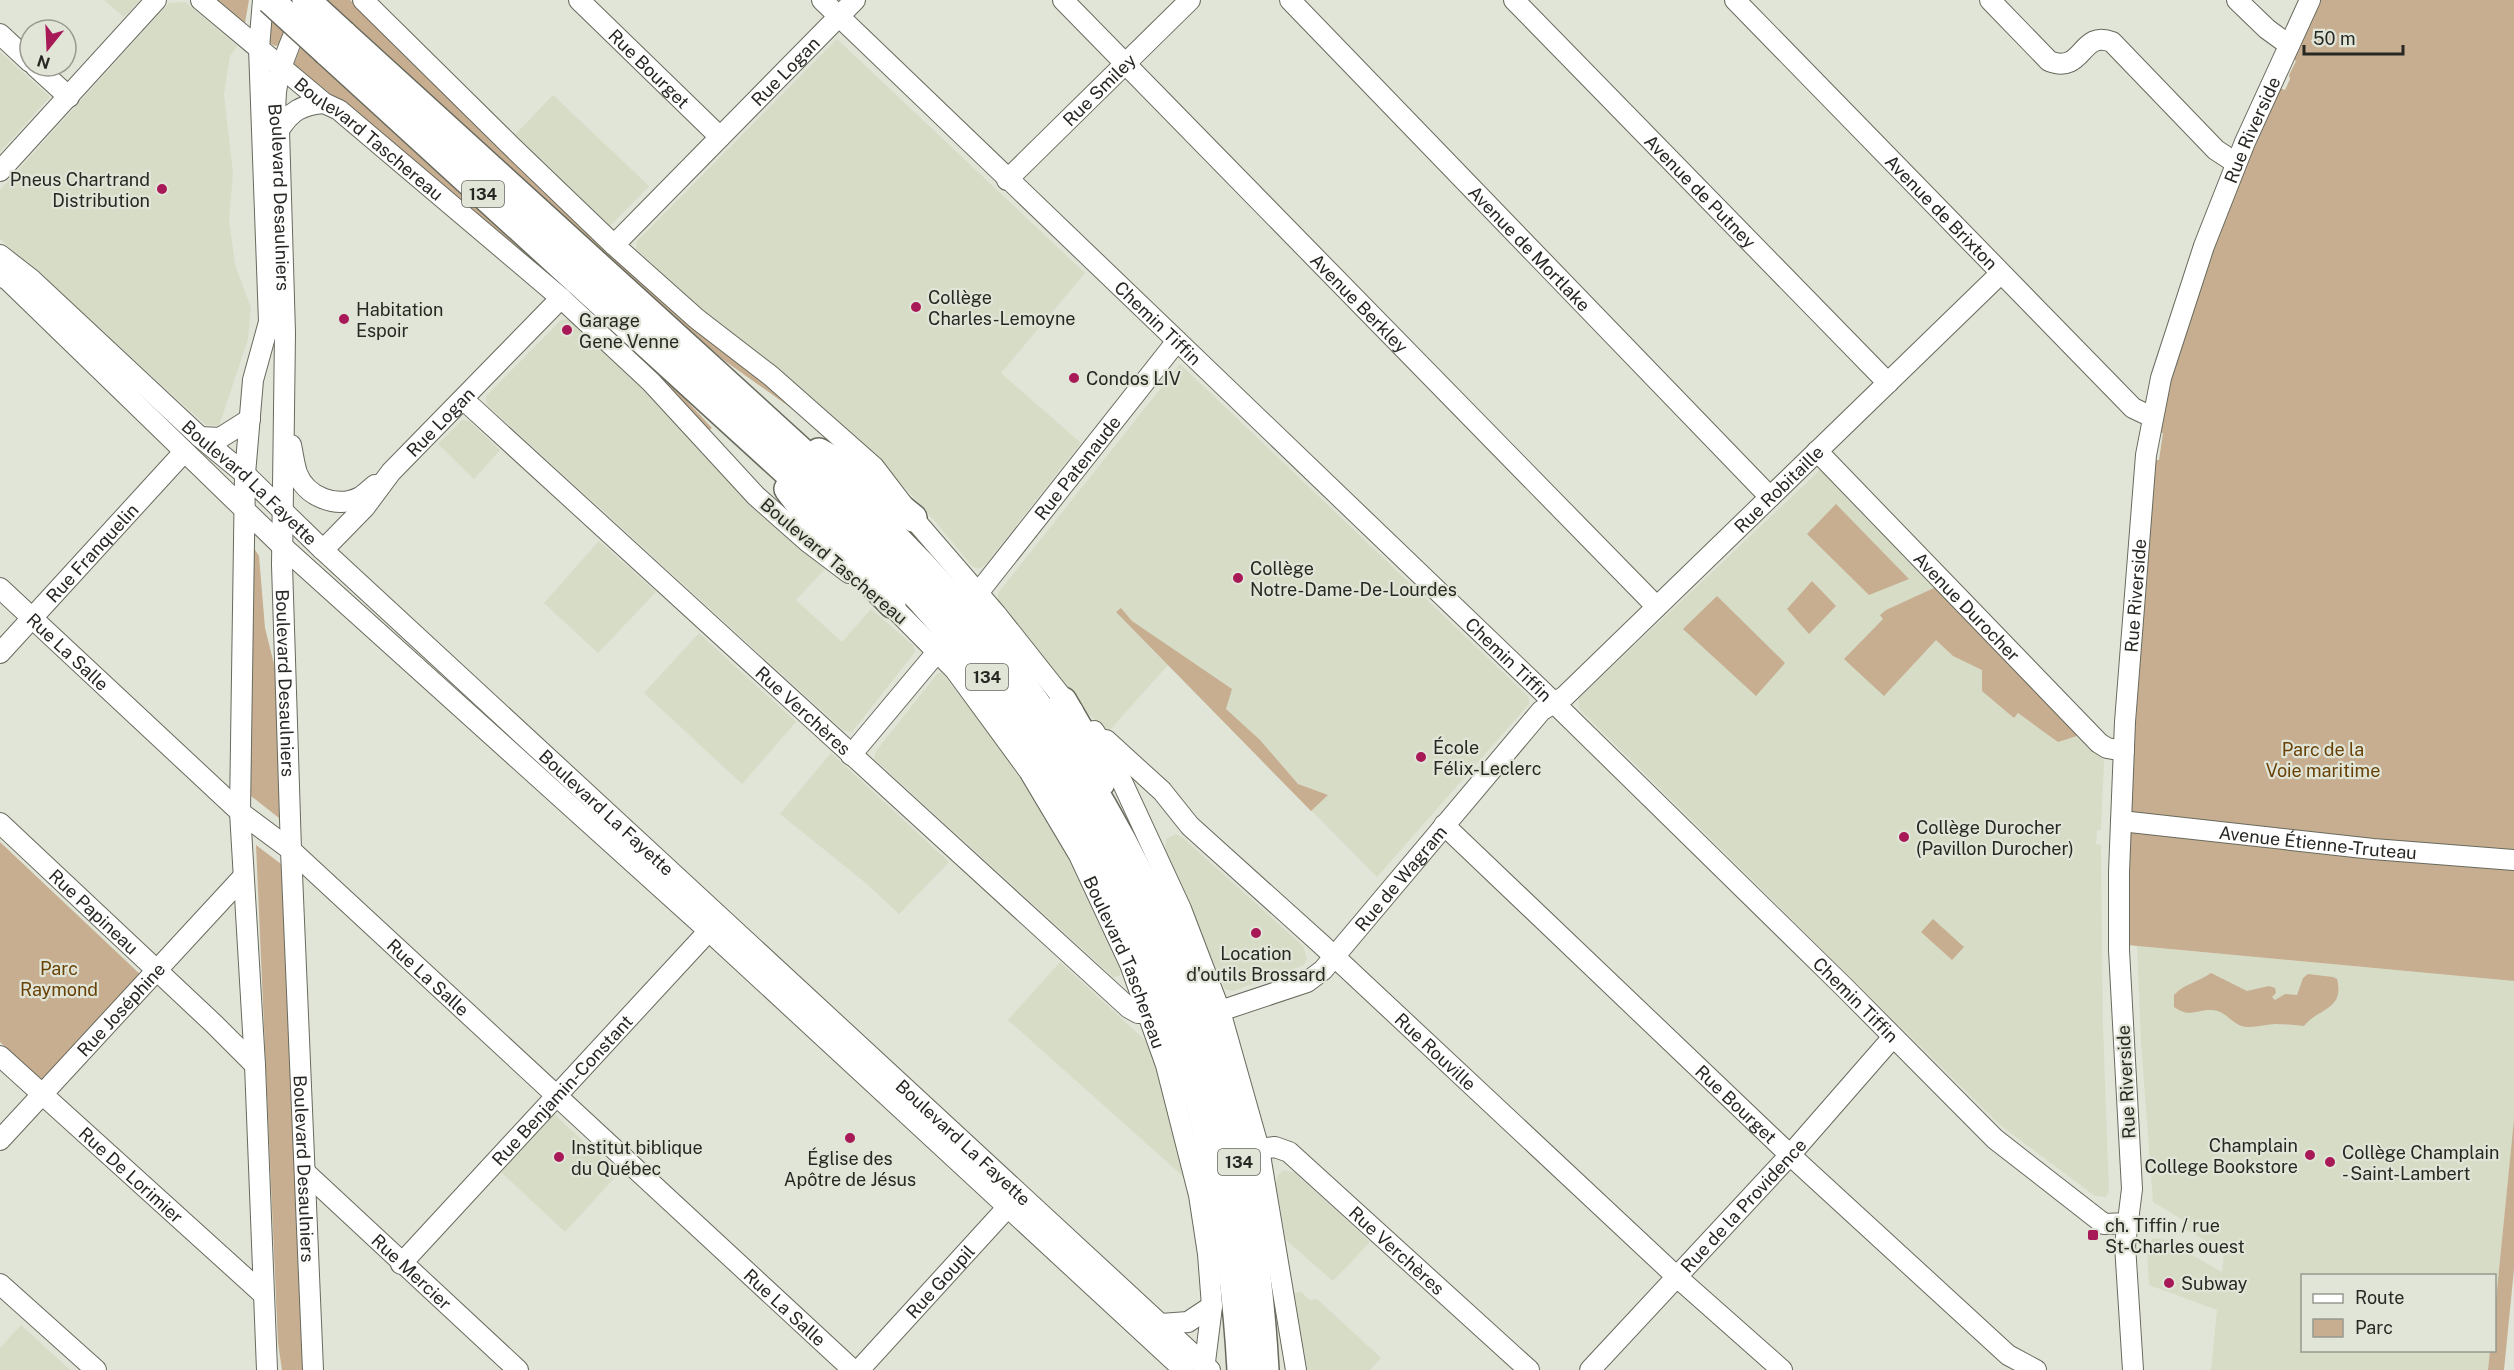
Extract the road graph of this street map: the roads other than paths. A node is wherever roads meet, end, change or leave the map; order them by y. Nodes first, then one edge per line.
1 (156, 0) edge
2 (201, 0) edge
3 (263, 0) edge
4 (270, 0) edge
5 (306, 0) edge
6 (363, 0) edge
7 (579, 0) edge
8 (822, 0) edge
9 (855, 0) edge
10 (1063, 0) edge
11 (1190, 0) edge
12 (1290, 0) edge
13 (1514, 0) edge
14 (1735, 0) edge
15 (1990, 0) edge
16 (2237, 0) edge
17 (2310, 0) edge
18 (838, 17) junction
19 (0, 34) edge
20 (335, 43) junction
21 (2289, 45) junction
22 (259, 48) junction
23 (18, 51) edge
24 (1126, 62) junction
25 (281, 67) junction
26 (48, 78) edge
27 (69, 97) junction
28 (324, 103) junction
29 (279, 130) junction
30 (720, 137) junction
31 (2236, 163) junction
32 (0, 171) edge
33 (1007, 180) junction
34 (614, 244) junction
35 (0, 255) edge
36 (2000, 274) junction
37 (0, 275) edge
38 (561, 298) junction
39 (1177, 341) junction
40 (1888, 383) junction
41 (464, 399) junction
42 (2152, 417) junction
43 (250, 419) junction
44 (285, 420) junction
45 (762, 432) junction
46 (200, 437) junction
47 (1817, 451) junction
48 (184, 452) junction
49 (391, 472) junction
50 (245, 474) junction
51 (1770, 497) junction
52 (243, 510) junction
53 (282, 510) junction
54 (913, 518) junction
55 (282, 546) junction
56 (323, 550) junction
57 (322, 580) junction
58 (0, 588) edge
59 (978, 593) junction
60 (283, 599) junction
61 (892, 604) junction
62 (1656, 606) junction
63 (32, 618) junction
64 (938, 651) junction
65 (0, 654) edge
66 (1062, 701) junction
67 (1554, 704) junction
68 (1094, 732) junction
69 (2124, 750) junction
70 (851, 755) junction
71 (1105, 808) junction
72 (240, 812) junction
73 (2121, 821) junction
74 (0, 823) edge
75 (1444, 825) junction
76 (291, 850) junction
77 (2514, 860) edge
78 (242, 878) junction
79 (715, 924) junction
80 (1334, 957) junction
81 (157, 970) junction
82 (1220, 1011) junction
83 (1148, 1012) junction
84 (251, 1018) junction
85 (214, 1024) junction
86 (1893, 1037) junction
87 (0, 1056) edge
88 (255, 1065) junction
89 (42, 1095) junction
90 (557, 1096) junction
91 (0, 1140) edge
92 (1259, 1149) junction
93 (1790, 1155) junction
94 (304, 1172) junction
95 (1014, 1200) junction
96 (2128, 1223) junction
97 (401, 1264) junction
98 (1677, 1277) junction
99 (0, 1284) edge
100 (263, 1294) junction
101 (1212, 1306) junction
102 (1161, 1324) junction
103 (1206, 1368) edge
104 (96, 1370) edge
105 (267, 1370) edge
106 (313, 1370) edge
107 (518, 1370) edge
108 (853, 1370) edge
109 (859, 1370) edge
110 (1184, 1370) edge
111 (1241, 1370) edge
112 (1265, 1370) edge
113 (1296, 1370) edge
114 (1529, 1370) edge
115 (1590, 1370) edge
116 (1782, 1370) edge
117 (2036, 1370) edge
118 (2133, 1370) edge

1 - 27 street
2 - 22 street, Boulevard Taschereau
3 - 22 street, Boulevard Desaulniers
4 - 20 highway, Boulevard Taschereau / 134, bridge
5 - 20 highway, Boulevard Taschereau / 134, bridge
5 - 25 street, Boulevard Desaulniers
6 - 34 street
7 - 30 street, Rue Bourget
8 - 18 street, Chemin Tiffin
9 - 18 street, Rue Logan
10 - 24 street, Avenue Berkley
11 - 24 street, Rue Smiley
12 - 51 street, Avenue de Mortlake
13 - 40 street, Avenue de Putney
14 - 36 street, Avenue de Brixton
15 - 31 street
16 - 21 street
17 - 21 street, Rue Riverside
18 - 30 street, Rue Logan
18 - 33 street, Chemin Tiffin
19 - 23 street
20 - 45 highway, Boulevard Taschereau / 134
21 - 31 street, Rue Riverside
22 - 25 street, Boulevard Taschereau
22 - 43 street, Boulevard Desaulniers
24 - 33 street, Rue Smiley
24 - 62 street, Avenue Berkley
25 - 28 street, Boulevard Taschereau
25 - 29 street, Boulevard Desaulniers
26 - 27 street
27 - 32 street
28 - 29 street
28 - 38 street, Boulevard Taschereau
29 - 44 street, Boulevard Desaulniers
30 - 34 street, Rue Logan
31 - 42 street, Rue Riverside
33 - 39 street, Chemin Tiffin
34 - 54 street
35 - 46 street, Boulevard La Fayette
36 - 40 street, Rue Robitaille
36 - 42 street, Avenue de Brixton
37 - 48 street, Boulevard La Fayette
38 - 41 street, Rue Logan
38 - 61 street, Boulevard Taschereau
39 - 59 street, Rue Patenaude
39 - 67 street, Chemin Tiffin
40 - 47 street, Rue Robitaille
41 - 49 street, Rue Logan
41 - 70 street, Rue Verchères
42 - 69 street, Rue Riverside
43 - 46 street
43 - 50 street, Boulevard Desaulniers
44 - 49 street
44 - 53 street, Boulevard Desaulniers
45 - 54 highway
45 - 61 highway
45 - 71 highway, Boulevard Taschereau / 134
45 - 111 highway, Boulevard Taschereau / 134
46 - 50 street, Boulevard La Fayette
47 - 51 street, Rue Robitaille
47 - 69 street, Avenue Durocher
48 - 52 street, Boulevard La Fayette
48 - 63 street, Rue Franquelin
49 - 56 street, Rue Logan
50 - 52 street, Boulevard Desaulniers
50 - 53 street, Boulevard La Fayette
51 - 62 street, Rue Robitaille
52 - 55 street, Boulevard La Fayette
52 - 72 street, Boulevard Desaulniers
53 - 55 street, Boulevard Desaulniers
53 - 56 street, Boulevard La Fayette
54 - 59 street
55 - 57 street, Boulevard La Fayette
55 - 60 street, Boulevard Desaulniers
56 - 79 street, Boulevard La Fayette
57 - 60 street
57 - 79 street, Boulevard La Fayette
58 - 63 street, Rue La Salle
59 - 66 street
60 - 76 street, Boulevard Desaulniers
61 - 64 street, Boulevard Taschereau
62 - 67 street, Rue Robitaille
63 - 65 street, Rue Franquelin
63 - 72 street, Rue La Salle
64 - 70 street
64 - 83 street, Boulevard Taschereau
66 - 68 street
66 - 71 highway
67 - 75 street, Rue de Wagram
67 - 86 street, Chemin Tiffin
68 - 80 street, Rue Rouville
68 - 82 street
69 - 73 street, Rue Riverside
70 - 83 street, Rue Verchères
71 - 112 highway, Boulevard Taschereau / 134
72 - 76 street, Rue La Salle
72 - 78 street, Boulevard Desaulniers
73 - 77 street, Avenue Étienne-Truteau
73 - 96 street, Rue Riverside
74 - 81 street, Rue Papineau
75 - 80 street, Rue de Wagram
75 - 93 street, Rue Bourget
76 - 90 street, Rue La Salle
76 - 94 street, Boulevard Desaulniers
78 - 81 street, Rue Joséphine
78 - 84 street, Boulevard Desaulniers
79 - 90 street, Rue Benjamin-Constant
79 - 95 street, Boulevard La Fayette
80 - 82 street, Rue de Wagram
80 - 98 street, Rue Rouville
81 - 85 street, Rue Papineau
81 - 89 street, Rue Joséphine
82 - 92 street
83 - 101 street, Boulevard Taschereau
84 - 85 street
84 - 88 street, Boulevard Desaulniers
85 - 88 street, Rue Papineau
86 - 93 street, Rue de la Providence
86 - 96 street, Chemin Tiffin
87 - 89 street, Rue De Lorimier
88 - 100 street, Boulevard Desaulniers
89 - 91 street, Rue Joséphine
89 - 100 street, Rue De Lorimier
90 - 97 street, Rue Benjamin-Constant
90 - 108 street, Rue La Salle
92 - 113 street
92 - 114 street, Rue Verchères
93 - 98 street, Rue de la Providence
93 - 117 street, Rue Bourget
94 - 97 street, Rue Mercier
94 - 106 street, Boulevard Desaulniers
95 - 102 street, Boulevard La Fayette
95 - 109 street, Rue Goupil
95 - 110 street, Boulevard La Fayette
96 - 118 street, Rue Riverside
97 - 107 street, Rue Mercier
98 - 115 street, Rue de la Providence
98 - 116 street, Rue Rouville
99 - 104 street
100 - 105 street, Boulevard Desaulniers
101 - 102 street
101 - 103 street, Boulevard Taschereau
102 - 103 street, Boulevard La Fayette

